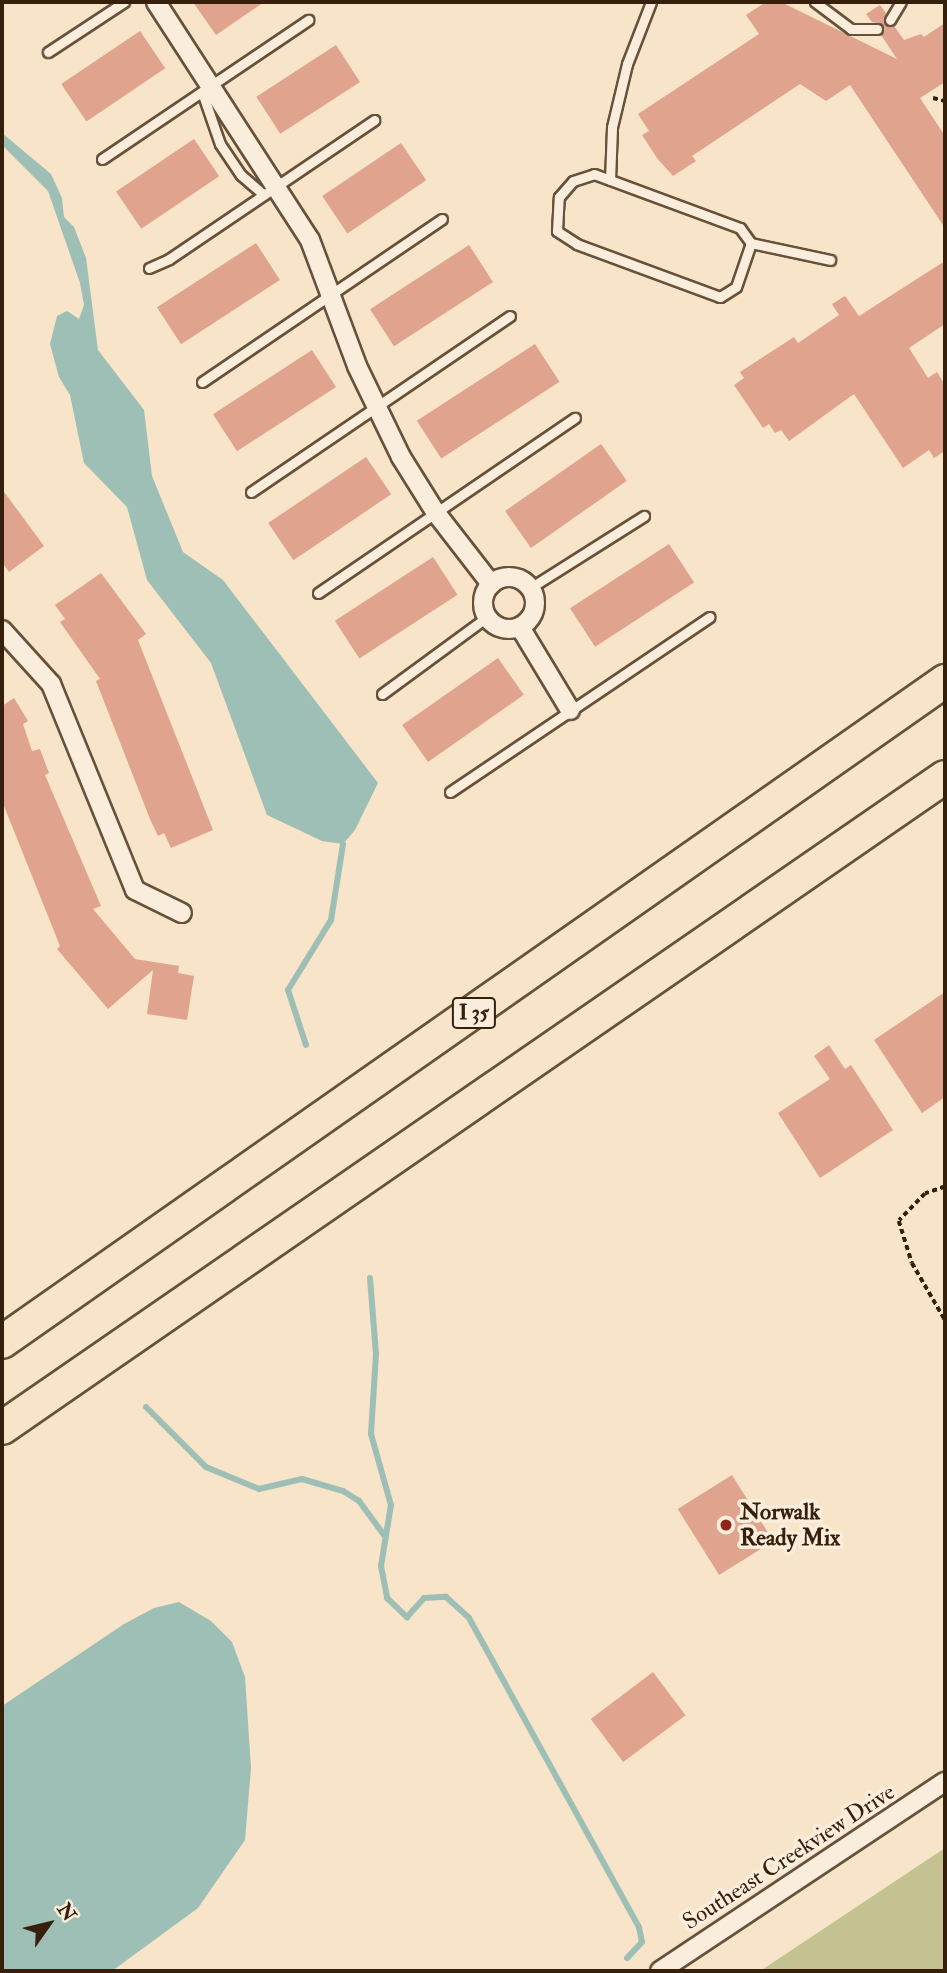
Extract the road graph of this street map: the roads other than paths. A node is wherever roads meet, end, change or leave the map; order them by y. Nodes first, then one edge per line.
1 (124, 2) edge
2 (156, 2) edge
3 (651, 2) edge
4 (816, 2) edge
5 (901, 2) edge
6 (308, 20) dead end
7 (890, 20) dead end
8 (877, 29) dead end
9 (48, 52) dead end
10 (206, 89) junction
11 (374, 120) dead end
12 (102, 159) dead end
13 (610, 180) junction
14 (270, 190) junction
15 (442, 219) dead end
16 (751, 243) junction
17 (830, 260) dead end
18 (149, 268) dead end
19 (332, 293) junction
20 (510, 316) dead end
21 (201, 382) dead end
22 (376, 408) junction
23 (575, 418) dead end
24 (251, 492) dead end
25 (436, 513) junction
26 (644, 516) dead end
27 (491, 584) junction
28 (530, 588) junction
29 (318, 593) dead end
30 (487, 617) junction
31 (709, 617) dead end
32 (520, 627) junction
33 (2, 629) edge
34 (945, 681) edge
35 (382, 694) dead end
36 (570, 710) junction
37 (945, 777) edge
38 (450, 792) dead end
39 (182, 914) dead end
40 (2, 1342) edge
41 (2, 1429) edge
42 (945, 1782) edge
43 (660, 1971) edge

1 - 9 lane
2 - 10 street
3 - 13 lane
4 - 8 lane
5 - 7 lane
6 - 10 lane
10 - 12 lane
10 - 14 street
10 - 14 lane
11 - 14 lane
13 - 16 lane
13 - 16 lane
14 - 18 lane
14 - 19 street
15 - 19 lane
16 - 17 lane
19 - 21 lane
19 - 22 street
20 - 22 lane
22 - 24 lane
22 - 25 street
23 - 25 lane
25 - 27 street
25 - 29 lane
26 - 28 lane
27 - 28 street
27 - 30 street
28 - 32 street
30 - 32 street
30 - 35 lane
31 - 36 lane
32 - 36 street
33 - 39 street
34 - 40 highway, I 35
36 - 38 lane
37 - 41 highway
42 - 43 street, Southeast Creekview Drive

